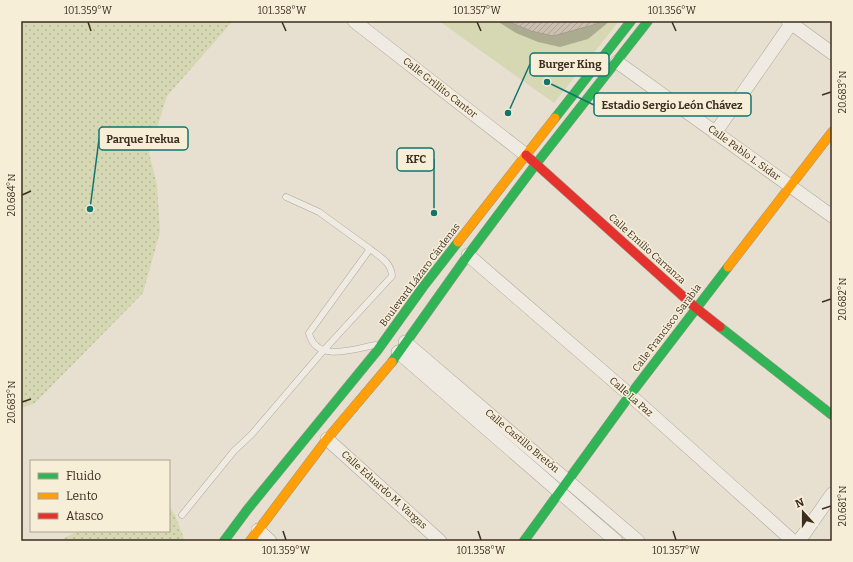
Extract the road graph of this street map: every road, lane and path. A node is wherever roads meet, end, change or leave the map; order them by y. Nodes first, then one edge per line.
1 (354, 21) edge
2 (631, 21) edge
3 (648, 21) edge
4 (790, 22) edge
5 (832, 53) edge
6 (617, 62) junction
7 (832, 132) edge
8 (715, 133) junction
9 (526, 155) junction
10 (536, 164) junction
11 (790, 186) junction
12 (286, 197) dead end
13 (832, 216) edge
14 (370, 249) junction
15 (468, 255) junction
16 (696, 308) junction
17 (382, 344) junction
18 (402, 347) junction
19 (323, 352) junction
20 (630, 395) junction
21 (832, 415) edge
22 (328, 439) junction
23 (569, 481) junction
24 (560, 493) junction
25 (832, 494) edge
26 (182, 515) dead end
27 (258, 530) junction
28 (224, 541) edge
29 (250, 541) edge
30 (270, 541) edge
31 (440, 541) edge
32 (524, 541) edge
33 (616, 541) edge
34 (638, 541) edge
35 (793, 541) edge
36 (799, 541) edge

1 - 9 street, Calle Grillito Cantor
2 - 9 main road, Boulevard Lázaro Cárdenas
3 - 6 main road
4 - 5 street
4 - 8 street
6 - 8 street, Calle Pablo L. Sidar
6 - 10 main road
7 - 11 main road, Calle Francisco Sarabia
8 - 11 street, Calle Pablo L. Sidar
9 - 10 main road, Calle Emilio Carranza
9 - 17 main road, Boulevard Lázaro Cárdenas
10 - 15 main road
10 - 16 main road, Calle Emilio Carranza
11 - 13 street, Calle Pablo L. Sidar
11 - 16 main road, Calle Francisco Sarabia
12 - 14 lane
14 - 19 lane
14 - 19 lane
15 - 18 main road
15 - 20 street, Calle La Paz
16 - 20 main road, Calle Francisco Sarabia
16 - 21 main road, Calle Emilio Carranza
17 - 19 lane
17 - 28 main road, Boulevard Lázaro Cárdenas
18 - 22 main road
18 - 23 street, Calle Castillo Bretón
18 - 24 street, Calle Castillo Bretón
19 - 26 lane
20 - 23 main road, Calle Francisco Sarabia
20 - 35 street, Calle La Paz
22 - 27 main road
22 - 31 street, Calle Eduardo M. Vargas
23 - 24 main road, Calle Francisco Sarabia
23 - 34 street, Calle Castillo Bretón
24 - 32 main road, Calle Francisco Sarabia
24 - 33 street, Calle Castillo Bretón
25 - 36 street
27 - 29 main road
27 - 30 street

